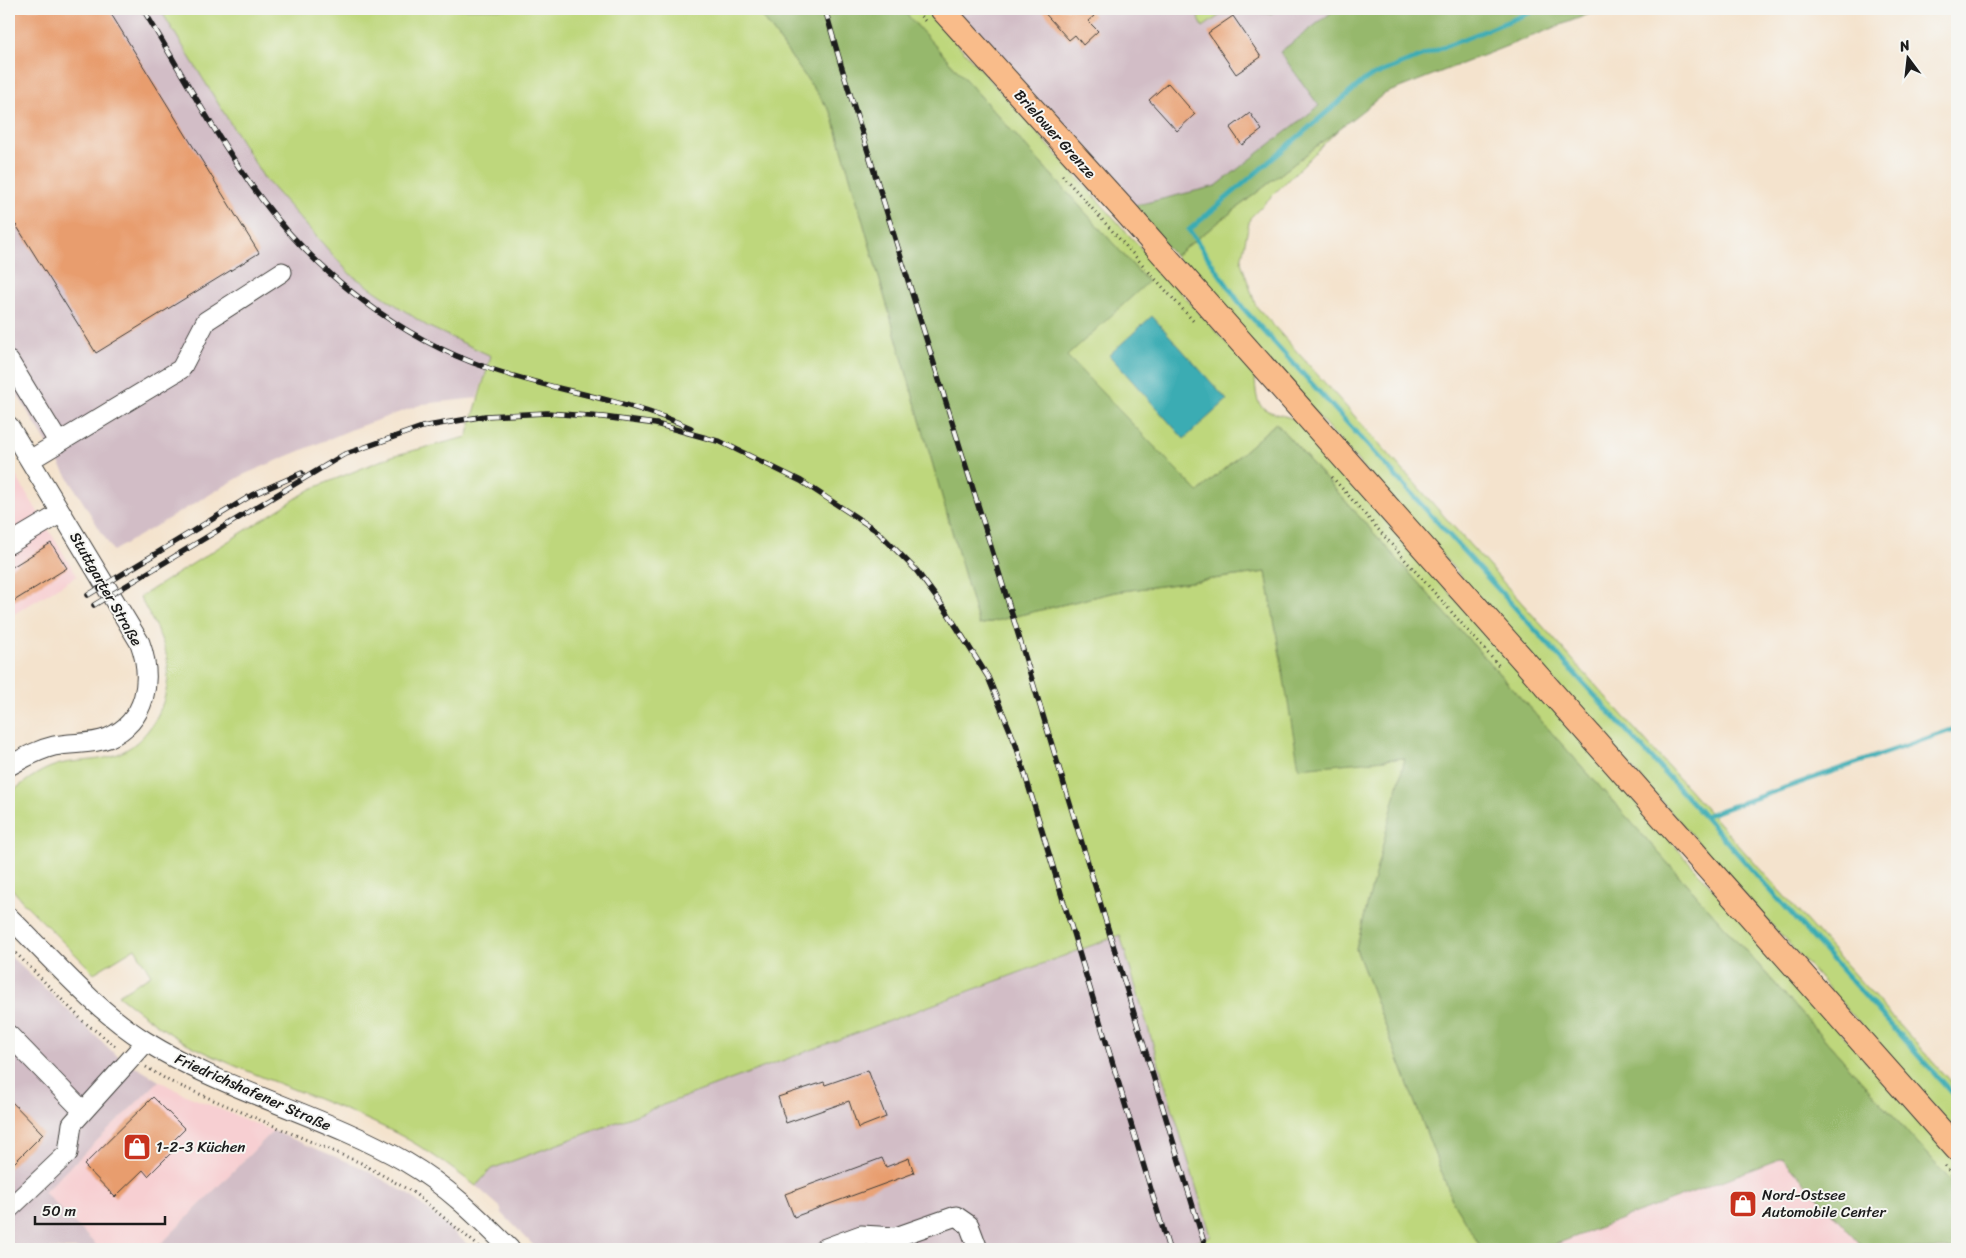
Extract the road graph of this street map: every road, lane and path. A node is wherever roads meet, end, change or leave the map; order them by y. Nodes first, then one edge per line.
1 (942, 9) edge
2 (282, 272) dead end
3 (9, 361) edge
4 (9, 426) edge
5 (59, 443) junction
6 (30, 460) junction
7 (61, 513) junction
8 (9, 544) edge
9 (9, 766) edge
10 (9, 917) edge
11 (9, 1034) edge
12 (146, 1042) junction
13 (83, 1112) junction
14 (1957, 1149) edge
15 (9, 1209) edge
16 (510, 1249) edge
17 (823, 1249) edge
18 (978, 1249) edge

1 - 14 main road, Brielower Grenze
2 - 5 street
3 - 5 street
4 - 6 street, Stuttgarter Straße
5 - 6 street
6 - 7 street, Stuttgarter Straße
7 - 8 street
7 - 9 street, Stuttgarter Straße
10 - 12 street, Friedrichshafener Straße
11 - 13 street
12 - 13 street
12 - 16 street, Friedrichshafener Straße
13 - 15 street
17 - 18 street

